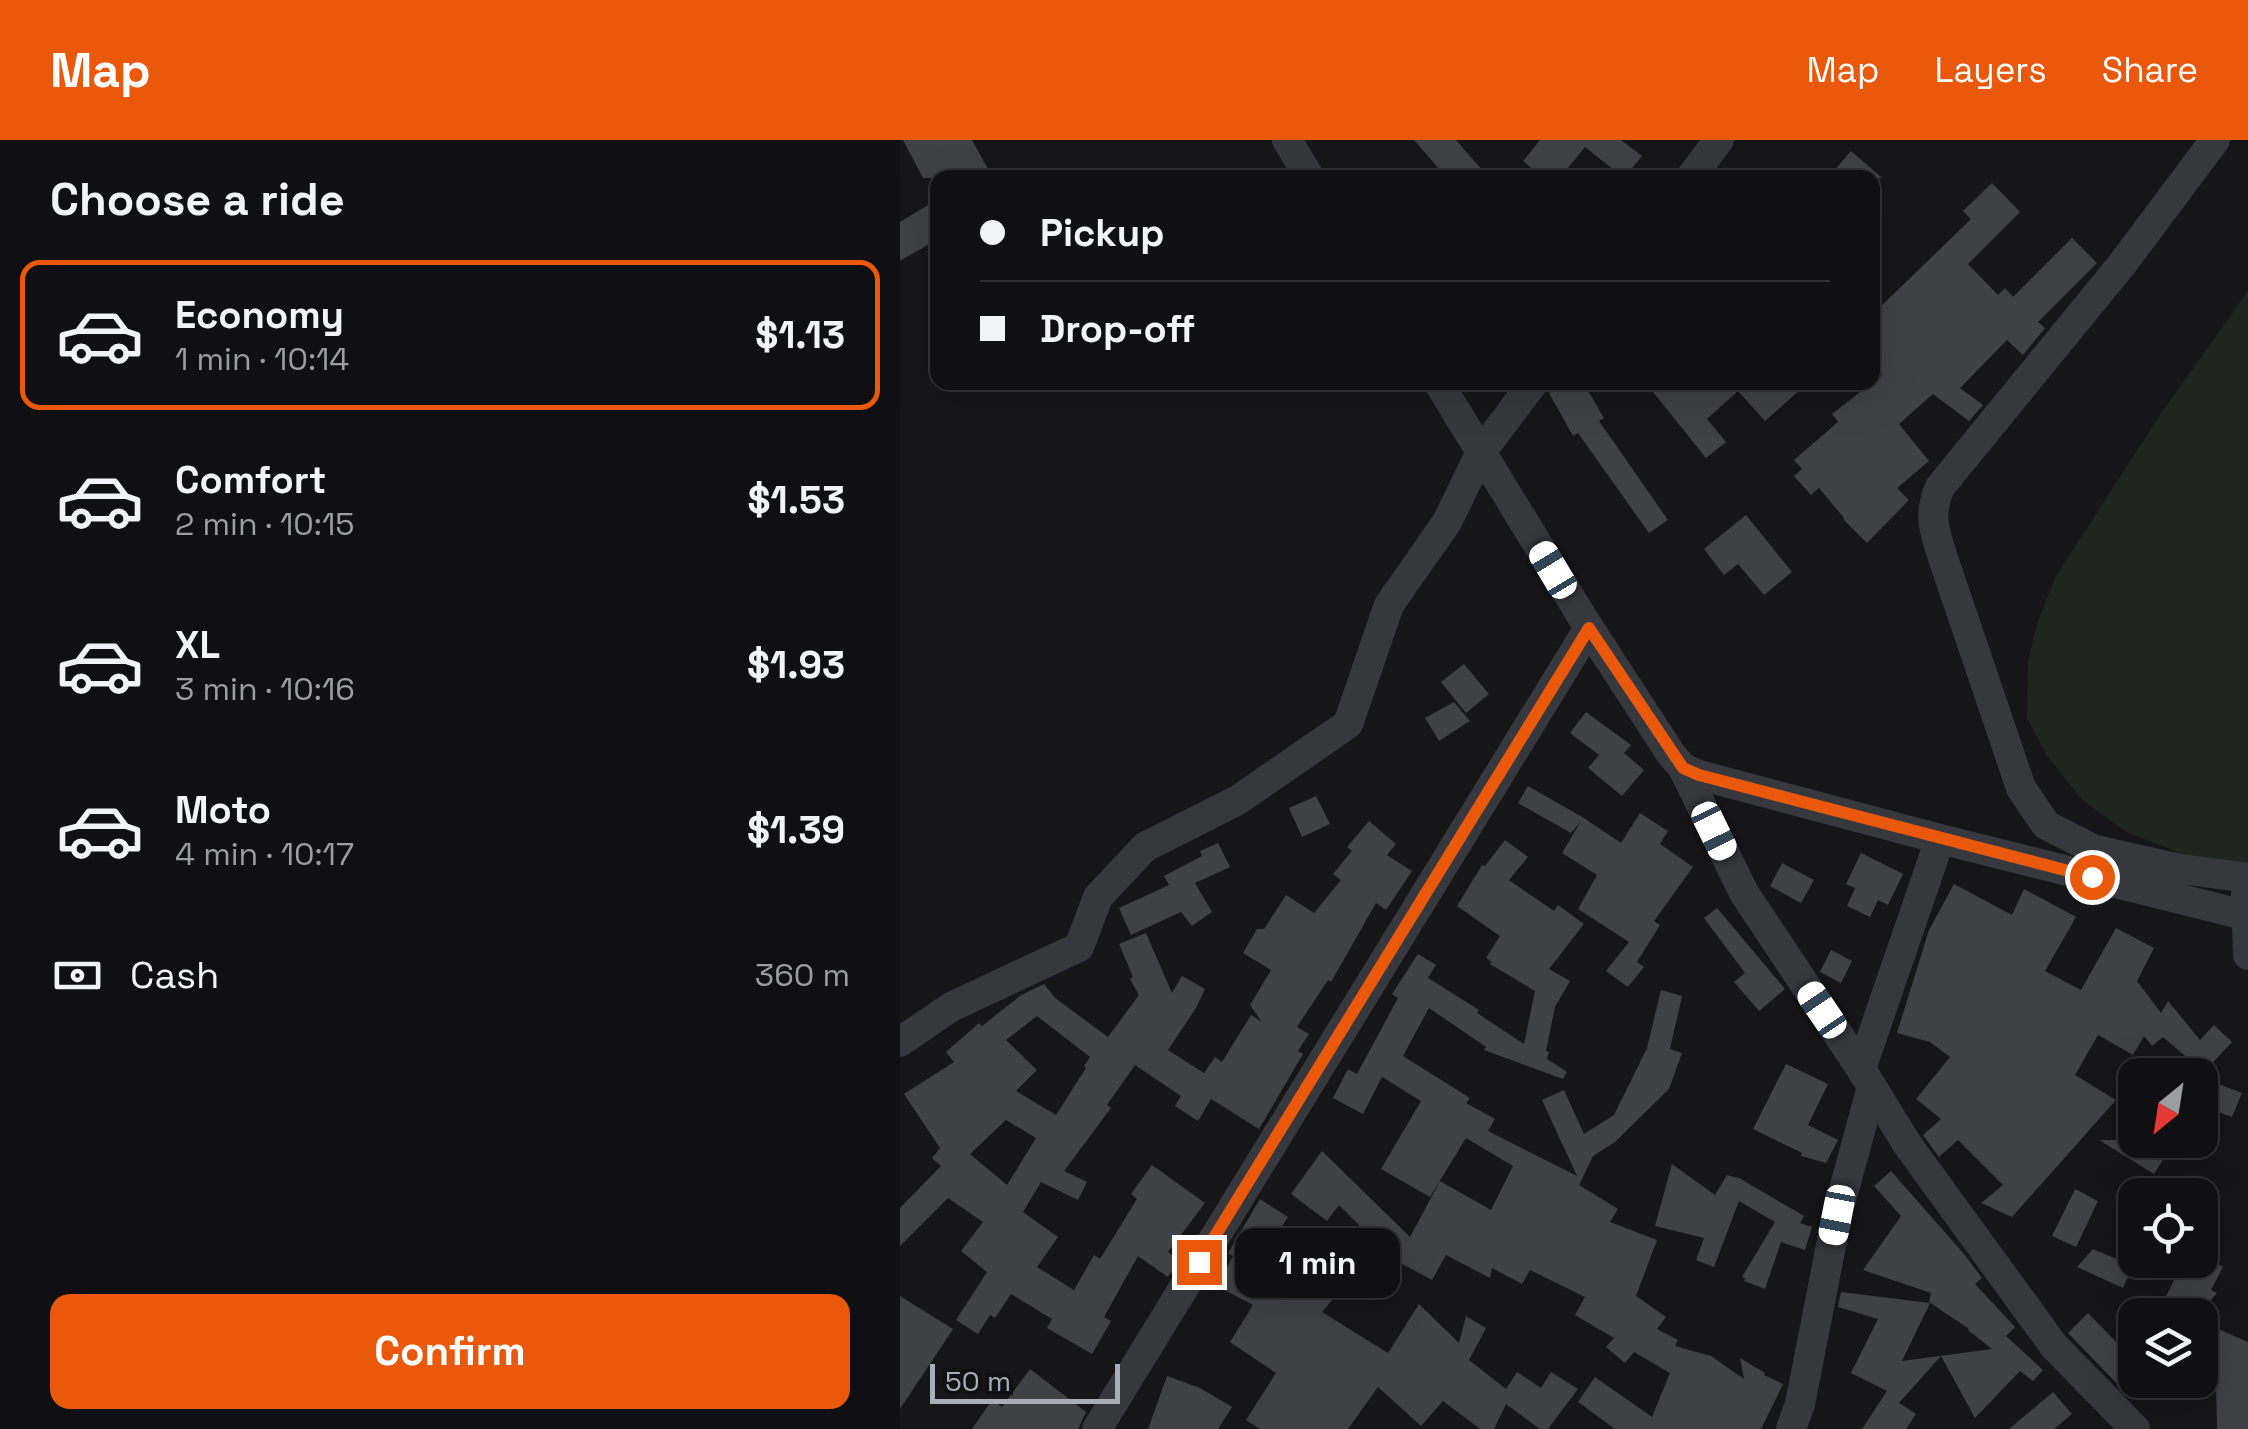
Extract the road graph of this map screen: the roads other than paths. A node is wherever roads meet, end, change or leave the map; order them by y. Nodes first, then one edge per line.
1 (1287, 140) edge
2 (1719, 140) edge
3 (2215, 140) edge
4 (1305, 170) edge
5 (1696, 170) edge
6 (1443, 390) edge
7 (1528, 390) edge
8 (1481, 452) junction
9 (1589, 628) junction
10 (1683, 768) junction
11 (1940, 839) junction
12 (2247, 877) edge
13 (2246, 916) edge
14 (2248, 955) edge
15 (900, 1042) edge
16 (1866, 1078) junction
17 (1097, 1429) edge
18 (1791, 1429) edge
19 (2135, 1429) edge

1 - 4 street
2 - 5 street
3 - 12 street
6 - 8 street
7 - 8 street
8 - 9 street
8 - 15 street
9 - 10 street
9 - 17 street
10 - 11 street
10 - 16 street
11 - 13 street
11 - 16 street
12 - 13 street
13 - 14 street
16 - 18 street
16 - 19 street

